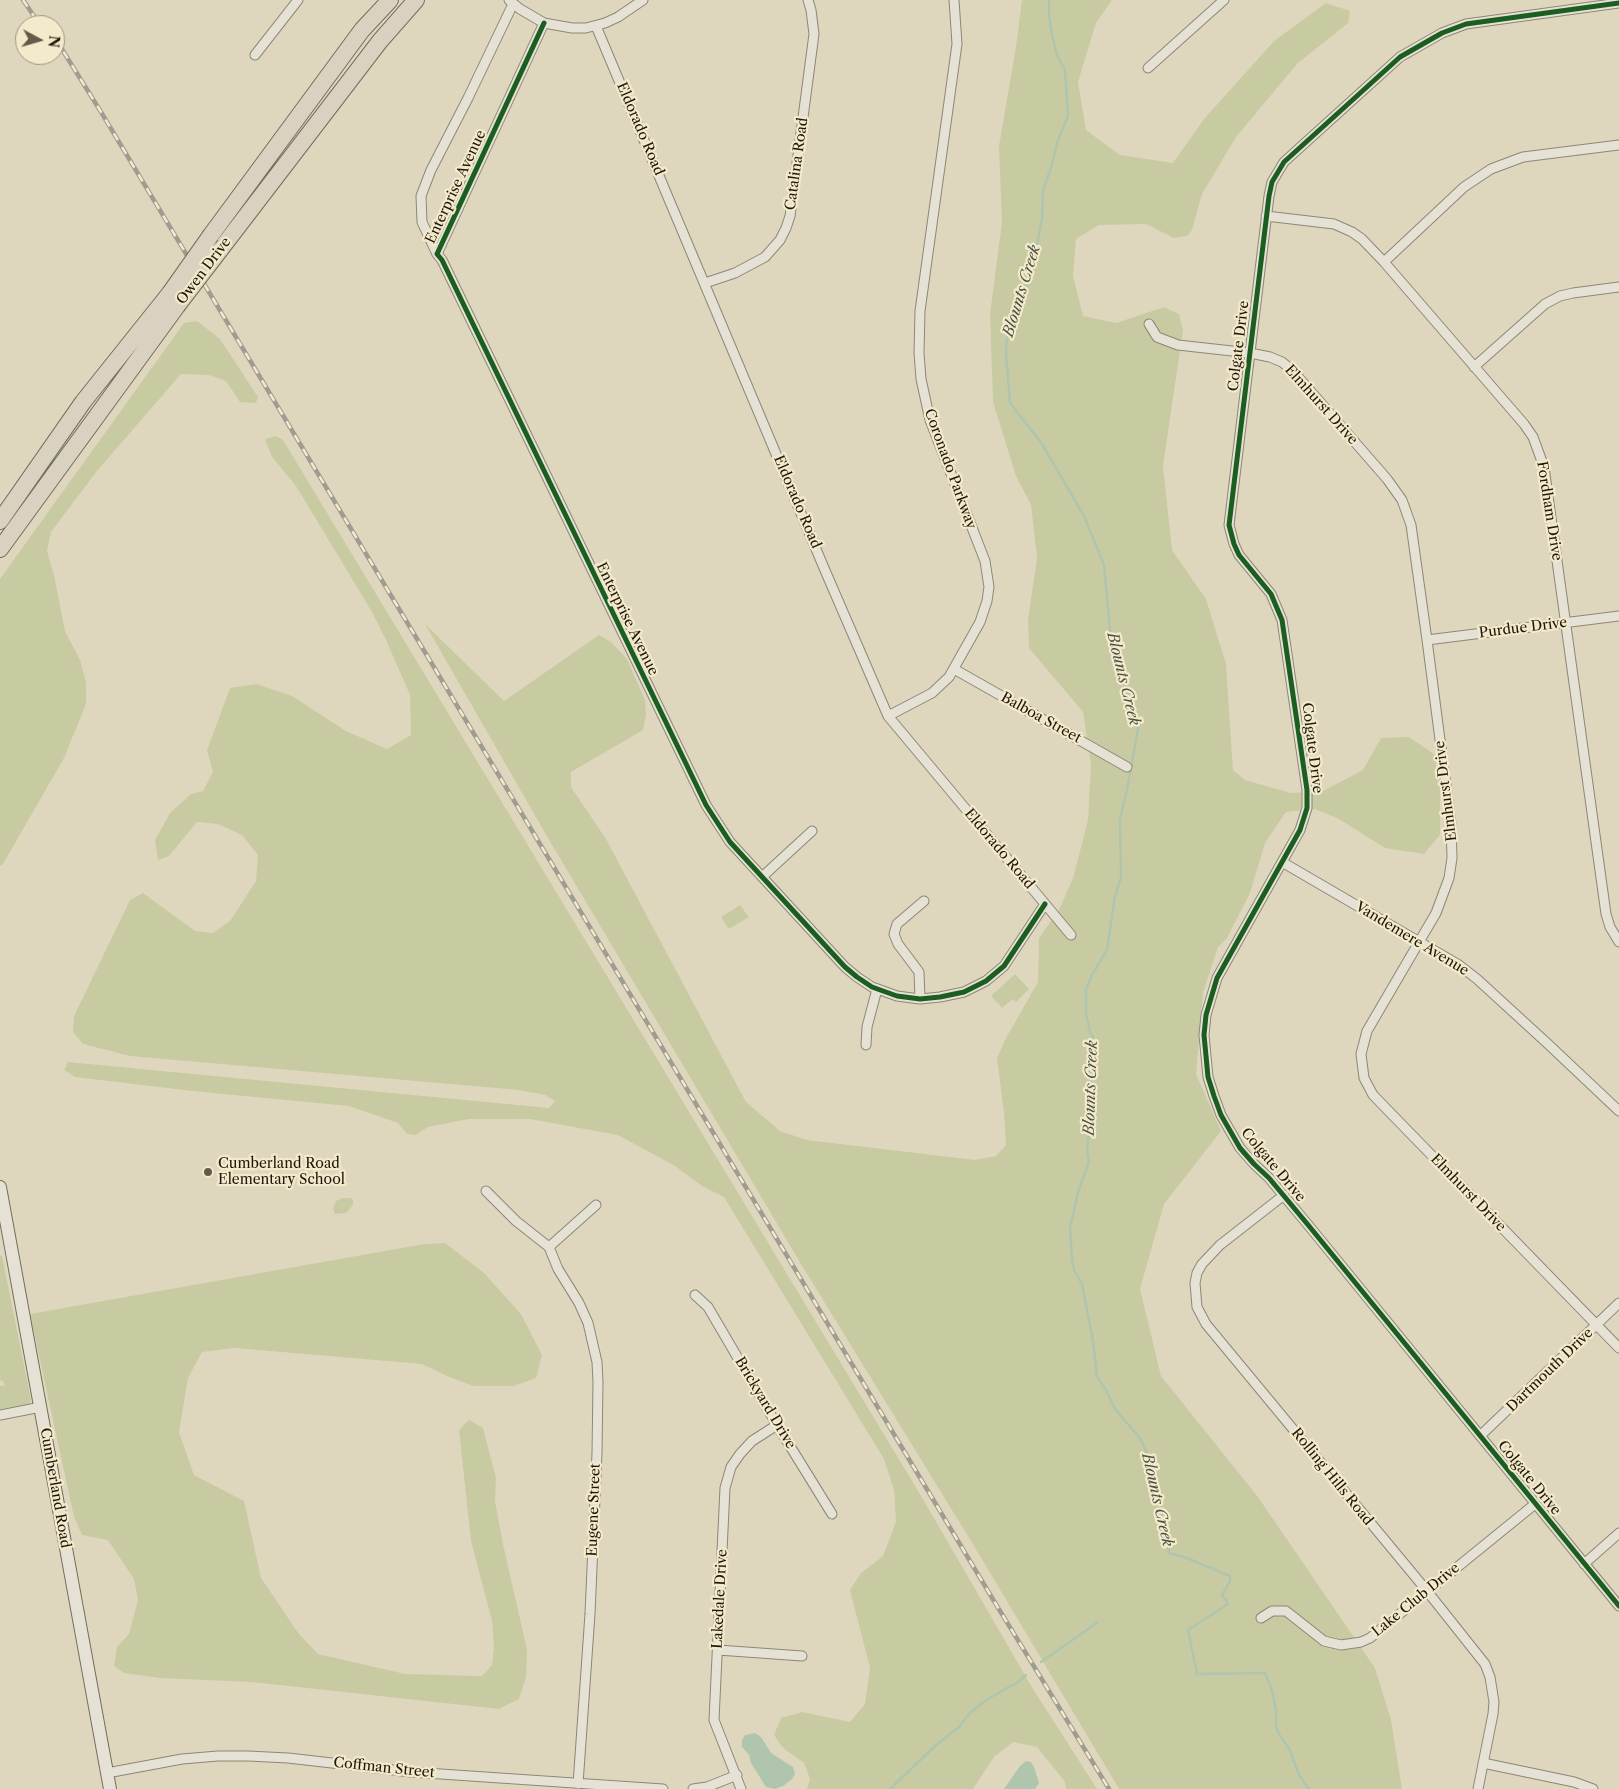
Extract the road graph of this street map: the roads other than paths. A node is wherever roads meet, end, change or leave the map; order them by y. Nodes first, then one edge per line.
1 (298, 0) edge
2 (390, 0) edge
3 (405, 0) edge
4 (416, 0) edge
5 (643, 0) edge
6 (808, 0) edge
7 (954, 0) edge
8 (1224, 0) edge
9 (511, 2) edge
10 (1619, 3) edge
11 (544, 23) junction
12 (596, 26) junction
13 (382, 39) junction
14 (255, 55) dead end
15 (1148, 68) dead end
16 (1619, 145) edge
17 (1266, 216) junction
18 (437, 254) junction
19 (1384, 262) junction
20 (706, 283) junction
21 (1619, 287) edge
22 (174, 299) junction
23 (1149, 324) dead end
24 (1250, 353) junction
25 (1474, 368) junction
26 (0, 521) edge
27 (0, 549) edge
28 (1619, 616) edge
29 (1565, 623) junction
30 (1428, 640) junction
31 (954, 670) junction
32 (888, 716) junction
33 (1127, 767) dead end
34 (812, 831) dead end
35 (1282, 862) junction
36 (762, 877) junction
37 (924, 901) dead end
38 (1045, 904) junction
39 (1070, 935) dead end
40 (1419, 941) junction
41 (1619, 942) edge
42 (877, 989) junction
43 (920, 998) junction
44 (866, 1044) dead end
45 (1619, 1111) edge
46 (0, 1187) edge
47 (486, 1191) dead end
48 (1284, 1195) junction
49 (596, 1204) dead end
50 (548, 1247) junction
51 (695, 1295) dead end
52 (1619, 1303) edge
53 (1596, 1325) junction
54 (1619, 1348) edge
55 (41, 1407) junction
56 (0, 1415) edge
57 (777, 1425) junction
58 (1480, 1436) junction
59 (1535, 1504) junction
60 (832, 1514) dead end
61 (1619, 1534) edge
62 (1584, 1564) junction
63 (1427, 1591) junction
64 (1619, 1606) edge
65 (1260, 1618) dead end
66 (718, 1650) junction
67 (802, 1656) dead end
68 (1482, 1763) junction
69 (108, 1773) junction
70 (737, 1775) junction
71 (578, 1784) junction
72 (110, 1789) edge
73 (663, 1789) edge
74 (693, 1789) edge
75 (741, 1789) edge
76 (1478, 1789) edge
77 (1593, 1789) edge

1 - 14 street
2 - 22 highway, Owen Drive, bridge
3 - 13 highway
4 - 13 highway, Owen Drive
5 - 12 street
6 - 20 street, Catalina Road
7 - 31 street, Coronado Parkway
8 - 15 street
9 - 11 street
9 - 18 street, Enterprise Avenue
10 - 17 street, Colgate Drive
11 - 12 street
11 - 18 street, Enterprise Avenue
12 - 20 street, Eldorado Road
13 - 22 highway, Owen Drive, bridge
16 - 19 street
17 - 19 street, Fordham Drive
17 - 24 street, Colgate Drive
18 - 36 street, Enterprise Avenue
19 - 25 street, Fordham Drive
20 - 32 street, Eldorado Road
21 - 25 street
22 - 26 highway, Owen Drive
22 - 27 highway, Owen Drive
23 - 24 street, Elmhurst Drive
24 - 30 street, Elmhurst Drive
24 - 35 street, Colgate Drive
25 - 29 street, Fordham Drive
28 - 29 street, Purdue Drive
29 - 30 street, Purdue Drive
29 - 41 street, Fordham Drive
30 - 40 street, Elmhurst Drive
31 - 32 street, Coronado Parkway
31 - 33 street, Balboa Street
32 - 38 street, Eldorado Road
34 - 36 street
35 - 40 street, Vandemere Avenue
35 - 48 street, Colgate Drive
36 - 42 street, Enterprise Avenue
37 - 43 street
38 - 39 street, Eldorado Road
38 - 43 street, Enterprise Avenue
40 - 45 street, Vandemere Avenue
40 - 53 street, Elmhurst Drive
42 - 43 street, Enterprise Avenue
42 - 44 street
46 - 55 main road, Cumberland Road
47 - 50 street
48 - 58 street, Colgate Drive
48 - 63 street, Rolling Hills Road
49 - 50 street
50 - 71 street, Eugene Street
51 - 57 street, Brickyard Drive
52 - 53 street, Dartmouth Drive
53 - 54 street, Elmhurst Drive
53 - 58 street, Dartmouth Drive
55 - 56 street
55 - 69 main road, Cumberland Road
57 - 60 street, Brickyard Drive
57 - 66 street, Lakedale Drive
58 - 59 street, Colgate Drive
59 - 62 street, Colgate Drive
59 - 63 street, Lake Club Drive
61 - 62 street
62 - 64 street, Colgate Drive
63 - 65 street, Lake Club Drive
63 - 68 street, Rolling Hills Road
66 - 67 street
66 - 70 street, Lakedale Drive
68 - 76 street, Rolling Hills Road
68 - 77 street
69 - 71 street, Coffman Street
69 - 72 main road, Cumberland Road
70 - 74 street
70 - 75 street, Lakedale Drive
71 - 73 street, Coffman Street

